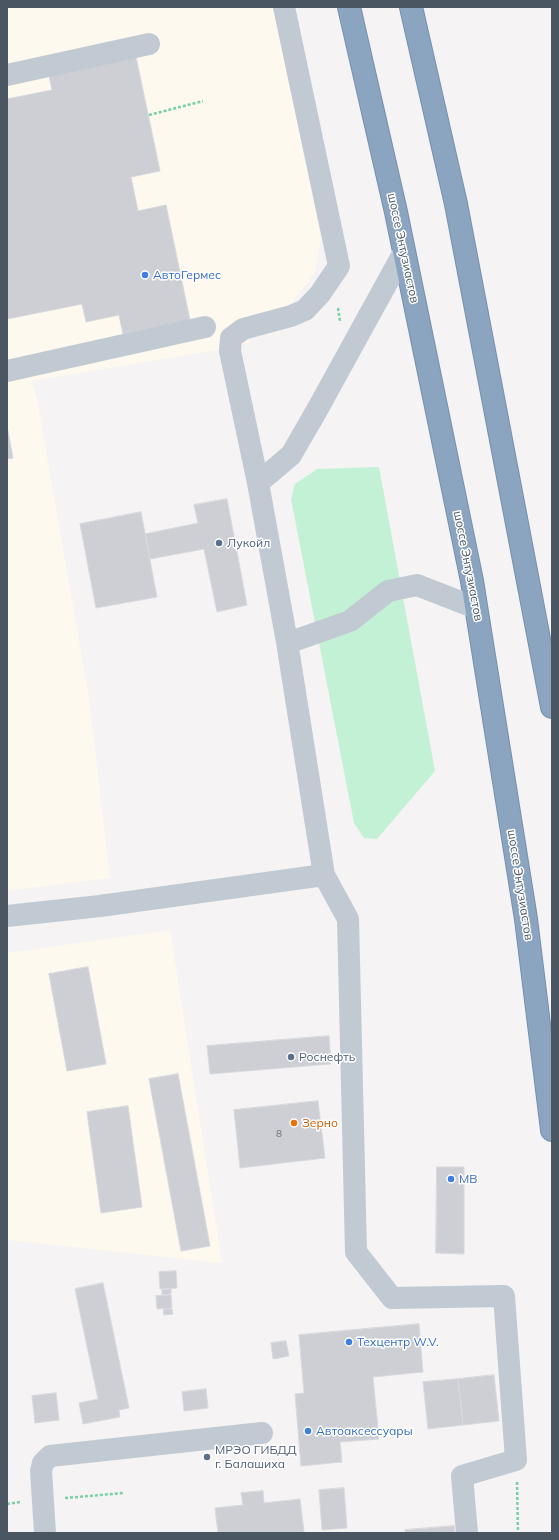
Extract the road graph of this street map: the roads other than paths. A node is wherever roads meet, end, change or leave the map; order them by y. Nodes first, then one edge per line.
1 (284, 7) edge
2 (349, 7) edge
3 (411, 7) edge
4 (149, 44) dead end
5 (7, 74) edge
6 (404, 252) junction
7 (205, 327) dead end
8 (7, 371) edge
9 (258, 483) junction
10 (476, 608) junction
11 (287, 642) junction
12 (552, 707) edge
13 (324, 875) junction
14 (7, 916) edge
15 (552, 1130) edge
16 (262, 1433) dead end
17 (45, 1533) edge
18 (467, 1533) edge

1 - 9 street
2 - 6 highway, шоссе Энтузиастов
3 - 12 highway
4 - 5 street
6 - 9 street
6 - 10 highway, шоссе Энтузиастов
7 - 8 street
9 - 11 street
10 - 11 street
10 - 15 highway, шоссе Энтузиастов
11 - 13 street
13 - 14 street
13 - 18 street
16 - 17 street

